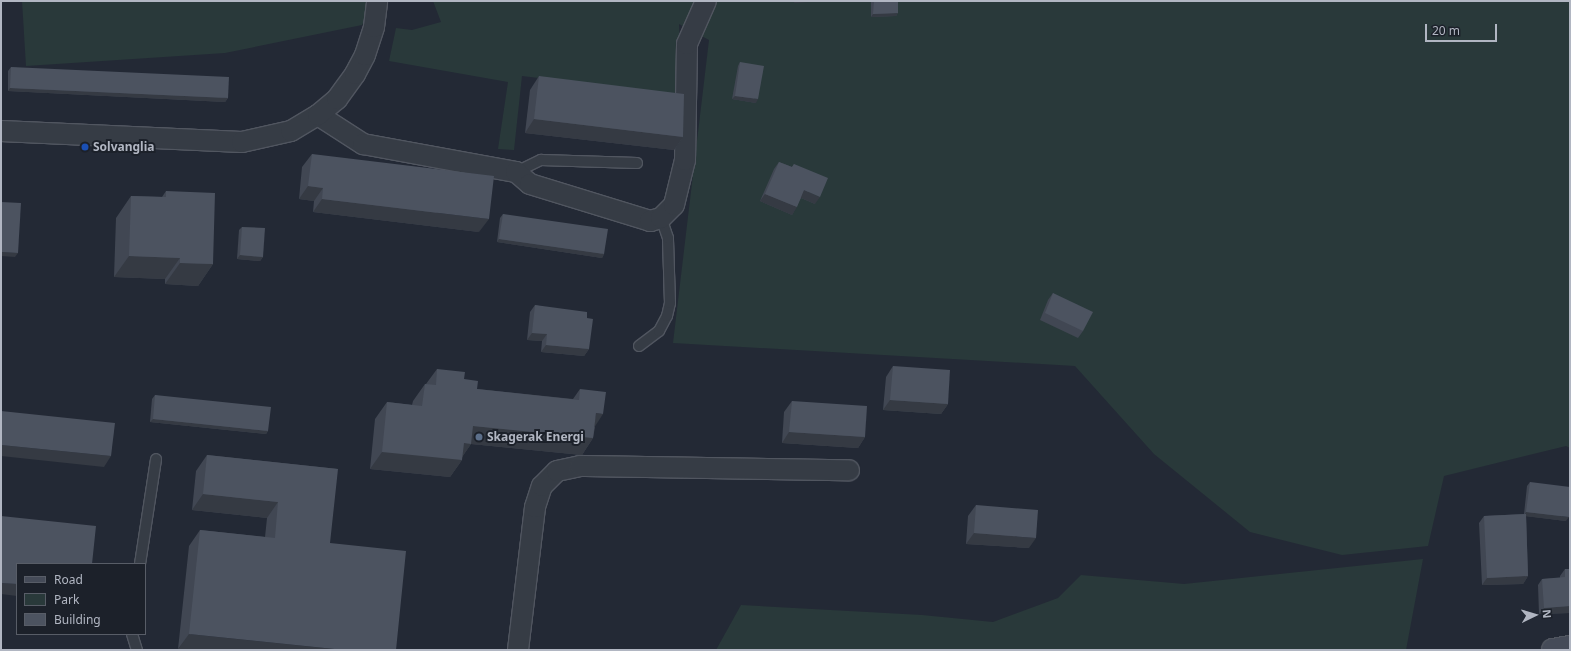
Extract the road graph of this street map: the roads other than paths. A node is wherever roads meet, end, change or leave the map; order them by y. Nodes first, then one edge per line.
1 (377, 1) edge
2 (706, 1) edge
3 (318, 115) junction
4 (1, 131) edge
5 (637, 163) dead end
6 (516, 172) junction
7 (661, 218) junction
8 (639, 346) dead end
9 (156, 459) dead end
10 (849, 470) dead end
11 (140, 563) edge
12 (132, 635) edge
13 (1570, 647) edge
14 (137, 650) edge
15 (518, 650) edge
16 (1553, 650) edge

1 - 3 street
2 - 7 street
3 - 4 street
3 - 6 street
5 - 6 lane
6 - 7 street
7 - 8 lane
9 - 11 lane
10 - 15 street
12 - 14 lane
13 - 16 main road

